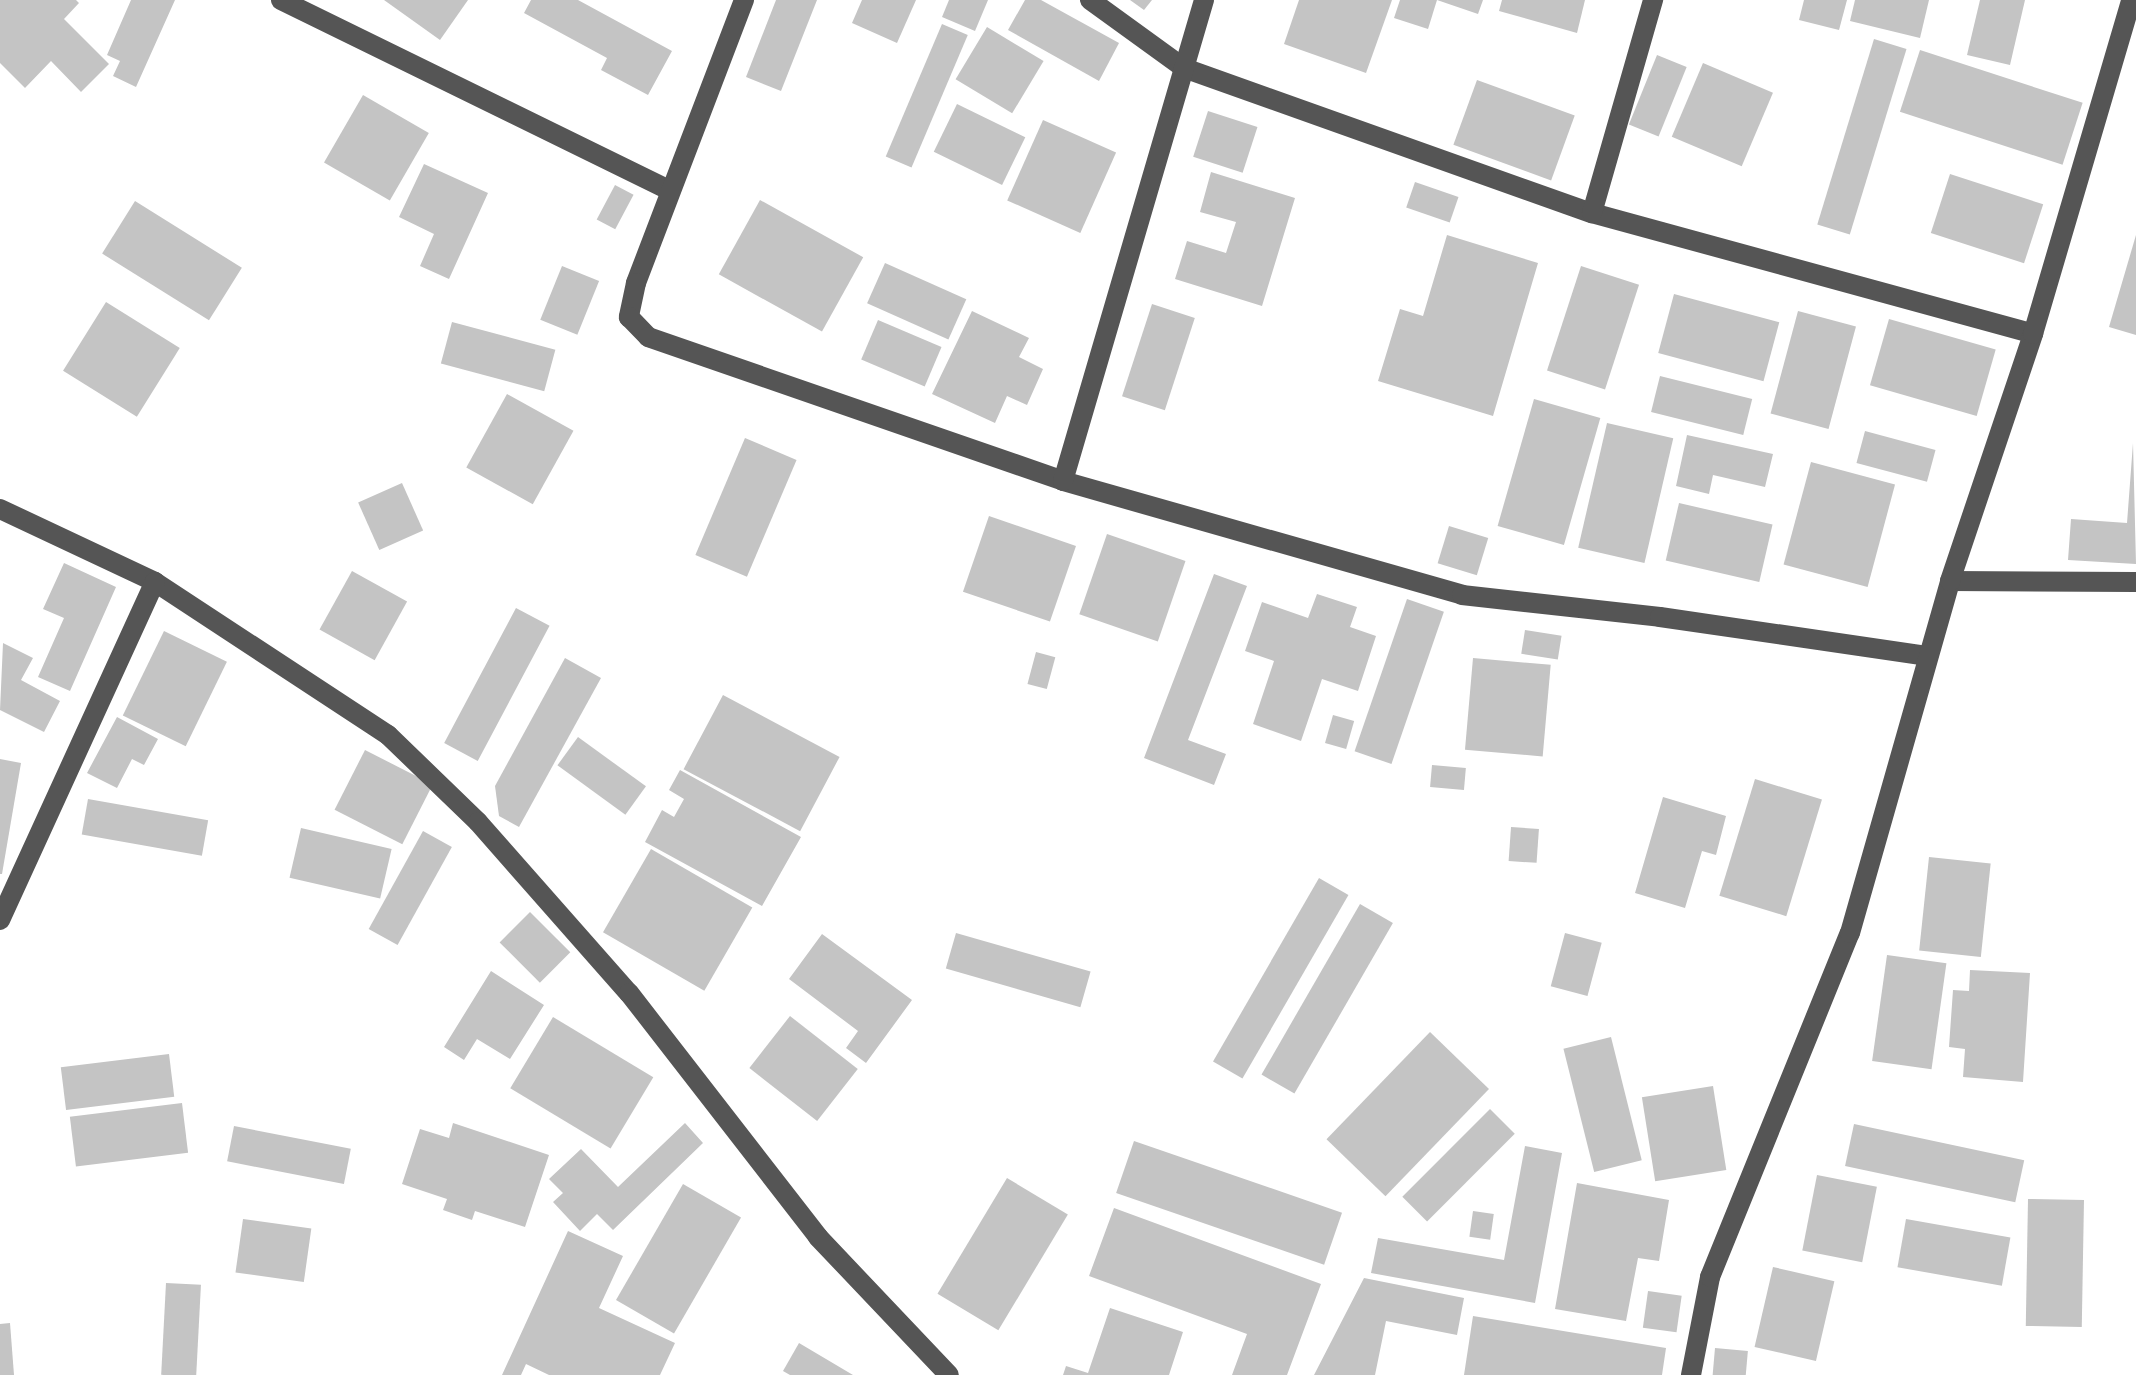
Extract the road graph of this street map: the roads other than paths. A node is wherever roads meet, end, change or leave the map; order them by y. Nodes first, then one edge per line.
1 (281, 0) edge
2 (744, 0) edge
3 (1090, 0) edge
4 (1204, 0) edge
5 (1654, 0) edge
6 (2131, 0) edge
7 (1184, 68) junction
8 (668, 190) junction
9 (1592, 213) junction
10 (2033, 334) junction
11 (1064, 481) junction
12 (0, 509) edge
13 (1950, 581) junction
14 (155, 582) junction
15 (2136, 582) edge
16 (1928, 656) junction
17 (0, 920) edge
18 (949, 1375) edge
19 (1691, 1375) edge

1 - 8 street
2 - 8 street
3 - 7 street
4 - 7 street
5 - 9 street
6 - 10 street
7 - 9 street
7 - 11 street
8 - 11 street
9 - 10 street
10 - 13 street
11 - 16 street
12 - 14 street
13 - 15 street
13 - 16 street
14 - 17 street
14 - 18 street
16 - 19 street

